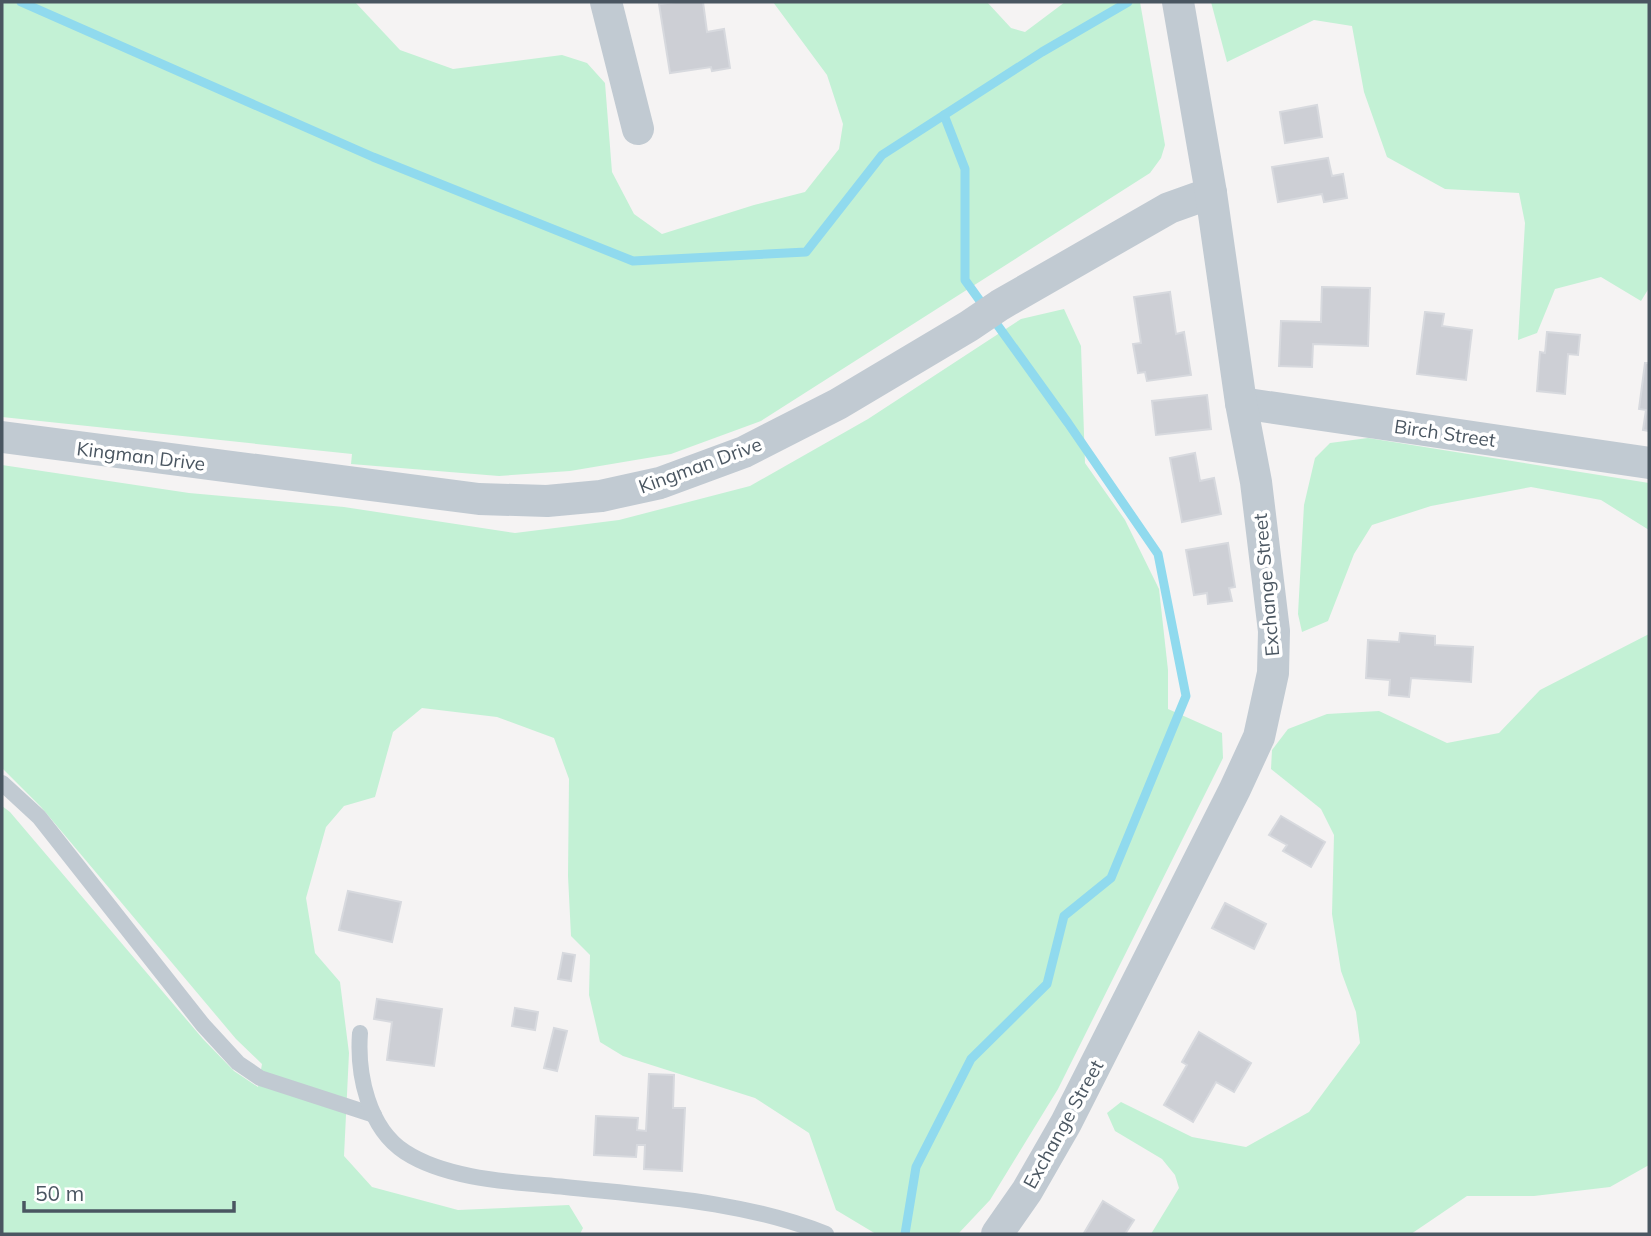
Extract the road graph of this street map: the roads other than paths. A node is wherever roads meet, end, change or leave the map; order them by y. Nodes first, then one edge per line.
1 (606, 2) edge
2 (1178, 3) edge
3 (638, 129) dead end
4 (1211, 193) junction
5 (1241, 403) junction
6 (2, 438) edge
7 (1649, 463) edge
8 (2, 783) edge
9 (360, 1033) dead end
10 (374, 1115) junction
11 (826, 1234) edge
12 (998, 1234) edge

1 - 3 street
2 - 4 street, Exchange Street
4 - 5 street, Exchange Street
4 - 6 street, Kingman Drive
5 - 7 street, Birch Street
5 - 12 street, Exchange Street
8 - 10 lane
9 - 10 lane
10 - 11 lane

